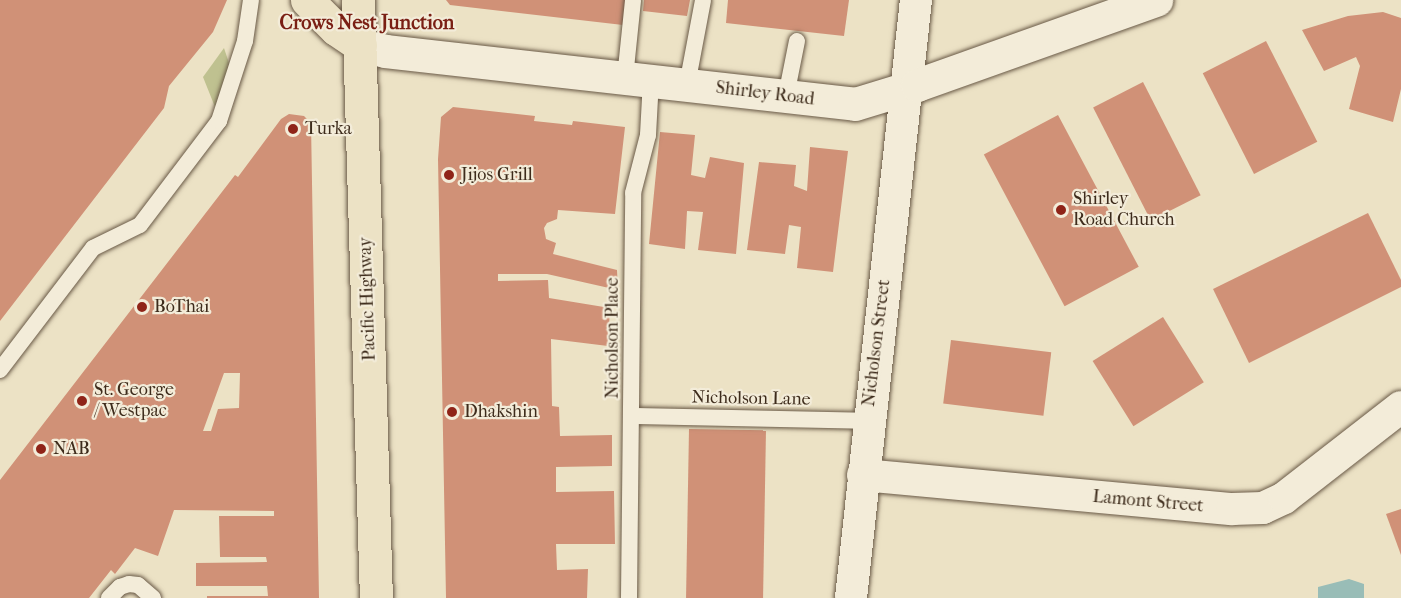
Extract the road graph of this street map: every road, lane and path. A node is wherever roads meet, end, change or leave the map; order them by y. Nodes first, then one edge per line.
1 (251, 0) edge
2 (307, 0) edge
3 (358, 0) edge
4 (633, 0) edge
5 (703, 0) edge
6 (916, 0) edge
7 (1156, 0) edge
8 (797, 41) dead end
9 (360, 45) junction
10 (638, 79) junction
11 (687, 85) junction
12 (906, 88) junction
13 (786, 96) junction
14 (0, 370) edge
15 (1401, 407) edge
16 (632, 416) junction
17 (868, 421) junction
18 (863, 475) junction
19 (109, 598) edge
20 (153, 598) edge
21 (376, 598) edge
22 (629, 598) edge
23 (851, 598) edge

1 - 14 lane
2 - 9 main road
3 - 9 main road, Pacific Highway
4 - 10 lane, Nicholson Place
5 - 11 lane
6 - 12 street, Nicholson Street
7 - 12 main road, Shirley Road
8 - 13 lane
9 - 10 main road, Shirley Road
9 - 21 main road, Pacific Highway
10 - 11 main road, Shirley Road
10 - 16 lane, Nicholson Place
11 - 13 main road, Shirley Road
12 - 13 main road, Shirley Road
12 - 17 street, Nicholson Street
15 - 18 street, Lamont Street
16 - 17 lane, Nicholson Lane
16 - 22 lane, Nicholson Place
17 - 18 street, Nicholson Street
18 - 23 street, Nicholson Street
19 - 20 lane

